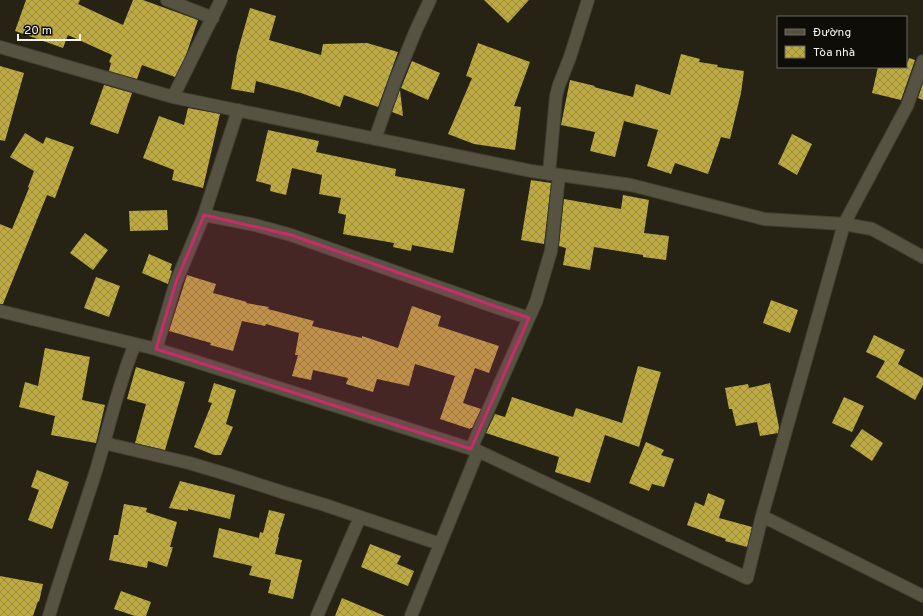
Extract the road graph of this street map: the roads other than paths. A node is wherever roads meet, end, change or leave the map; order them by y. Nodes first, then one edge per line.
1 (167, 0) edge
2 (221, 0) edge
3 (430, 0) edge
4 (588, 0) edge
5 (213, 18) junction
6 (0, 47) edge
7 (923, 61) edge
8 (173, 97) junction
9 (238, 110) junction
10 (375, 139) junction
11 (554, 174) junction
12 (204, 215) junction
13 (844, 224) junction
14 (923, 257) edge
15 (0, 311) edge
16 (530, 318) junction
17 (134, 344) junction
18 (156, 349) junction
19 (104, 443) junction
20 (474, 450) junction
21 (762, 516) junction
22 (360, 517) junction
23 (440, 544) junction
24 (923, 596) edge
25 (49, 616) edge
26 (318, 616) edge
27 (411, 616) edge

1 - 5 street
2 - 5 street
3 - 10 street
4 - 11 street
5 - 8 street
6 - 8 street
7 - 13 street
8 - 9 street
9 - 10 street
9 - 12 street
10 - 11 street
11 - 13 street
11 - 16 street
12 - 16 street
12 - 18 street
13 - 14 street
13 - 21 street
15 - 17 street
16 - 20 street
17 - 18 street
17 - 19 street
18 - 20 street
19 - 22 street
19 - 25 street
20 - 21 street
20 - 23 street
21 - 24 street
22 - 23 street
22 - 26 street
23 - 27 street

